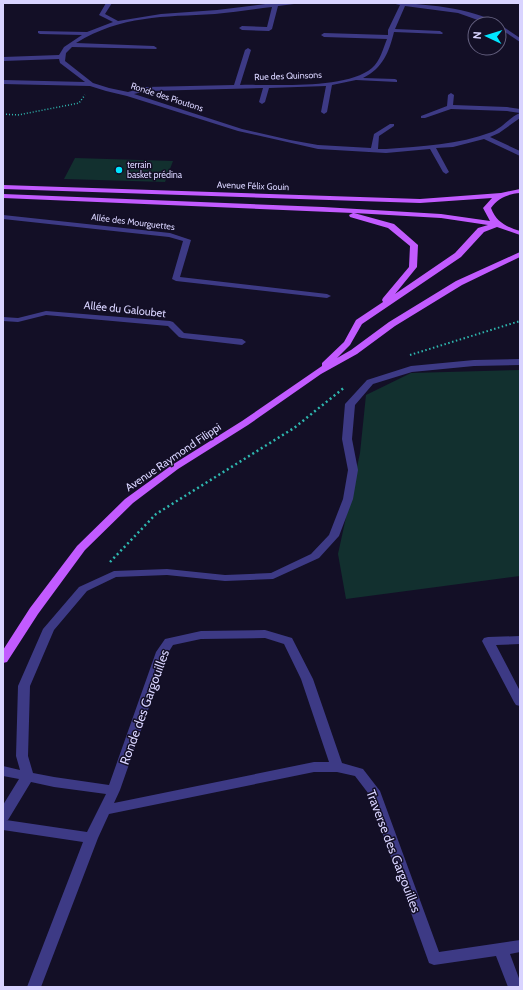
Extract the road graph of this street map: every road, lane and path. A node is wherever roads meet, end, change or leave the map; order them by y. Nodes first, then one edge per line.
1 (109, 3) edge
2 (299, 3) edge
3 (394, 3) edge
4 (275, 4) edge
5 (403, 4) junction
6 (445, 4) edge
7 (421, 6) junction
8 (473, 16) edge
9 (117, 22) junction
10 (242, 28) dead end
11 (392, 30) junction
12 (507, 31) edge
13 (40, 32) dead end
14 (440, 33) dead end
15 (87, 34) junction
16 (324, 35) dead end
17 (389, 37) junction
18 (520, 40) edge
19 (71, 45) junction
20 (154, 48) dead end
21 (248, 50) dead end
22 (61, 57) junction
23 (3, 59) edge
24 (352, 79) junction
25 (396, 81) dead end
26 (3, 82) edge
27 (91, 84) junction
28 (329, 84) junction
29 (267, 86) junction
30 (236, 87) junction
31 (128, 94) junction
32 (451, 95) dead end
33 (262, 102) dead end
34 (450, 107) junction
35 (324, 112) dead end
36 (3, 114) edge
37 (520, 114) edge
38 (423, 117) dead end
39 (392, 125) dead end
40 (484, 137) junction
41 (432, 148) junction
42 (374, 150) junction
43 (520, 154) edge
44 (446, 172) dead end
45 (3, 187) edge
46 (520, 191) edge
47 (501, 195) junction
48 (3, 196) edge
49 (323, 209) junction
50 (3, 218) edge
51 (497, 224) junction
52 (520, 233) edge
53 (520, 254) edge
54 (327, 296) dead end
55 (381, 306) junction
56 (3, 318) edge
57 (520, 321) edge
58 (242, 342) dead end
59 (408, 356) dead end
60 (520, 362) edge
61 (318, 372) junction
62 (347, 385) dead end
63 (109, 562) dead end
64 (520, 640) edge
65 (3, 659) edge
66 (520, 702) edge
67 (336, 767) junction
68 (3, 771) edge
69 (28, 776) junction
70 (114, 790) junction
71 (105, 810) junction
72 (3, 816) edge
73 (3, 825) edge
74 (91, 838) junction
75 (520, 946) edge
76 (501, 950) junction
77 (34, 987) edge
78 (516, 987) edge

1 - 9 street
2 - 4 street
3 - 5 street
4 - 9 street
4 - 10 street
5 - 7 street
5 - 11 street, Rue des Quinsons
6 - 7 street
7 - 8 street
9 - 15 street
11 - 14 street
11 - 17 street, Rue des Quinsons
12 - 18 street
13 - 15 street
15 - 19 street
16 - 17 street
17 - 24 street, Rue des Quinsons
19 - 20 street
19 - 22 street
21 - 30 street
22 - 23 street
22 - 27 street, Ronde des Pioutons
24 - 25 street
24 - 28 street, Rue des Quinsons
26 - 27 street
27 - 31 street, Ronde des Pioutons
27 - 36 path
28 - 29 street, Rue des Quinsons
28 - 35 street
29 - 30 street, Rue des Quinsons
29 - 33 street
30 - 31 street, Rue des Quinsons
31 - 42 street, Ronde des Pioutons
32 - 34 street
34 - 37 street
34 - 38 street
37 - 40 street, Ronde des Pioutons
39 - 42 street
40 - 41 street, Ronde des Pioutons
40 - 43 street
41 - 42 street, Ronde des Pioutons
41 - 44 street
45 - 47 main road, Avenue Félix Gouin
46 - 47 main road, Avenue Félix Gouin
47 - 51 main road
48 - 49 main road, Avenue Félix Gouin
49 - 51 main road, Avenue Félix Gouin
49 - 55 main road, Avenue Raymond Filippi
50 - 54 street, Allée des Mourguettes
51 - 52 main road, Avenue Félix Gouin
51 - 55 main road, Avenue Raymond Filippi
53 - 61 main road, Avenue Raymond Filippi
55 - 61 main road, Avenue Raymond Filippi
56 - 58 street, Allée du Galoubet
57 - 59 path
60 - 69 street
61 - 65 main road, Avenue Raymond Filippi
62 - 63 path
64 - 66 street
67 - 70 street, Ronde des Gargouilles
67 - 71 street, Traverse des Gargouilles
67 - 76 street, Traverse des Gargouilles
68 - 69 street
69 - 70 street
69 - 72 street
70 - 71 street, Ronde des Gargouilles
71 - 74 street, Ronde des Gargouilles
73 - 74 street
74 - 77 street, Ronde des Gargouilles
75 - 76 street, Traverse des Gargouilles
76 - 78 street

